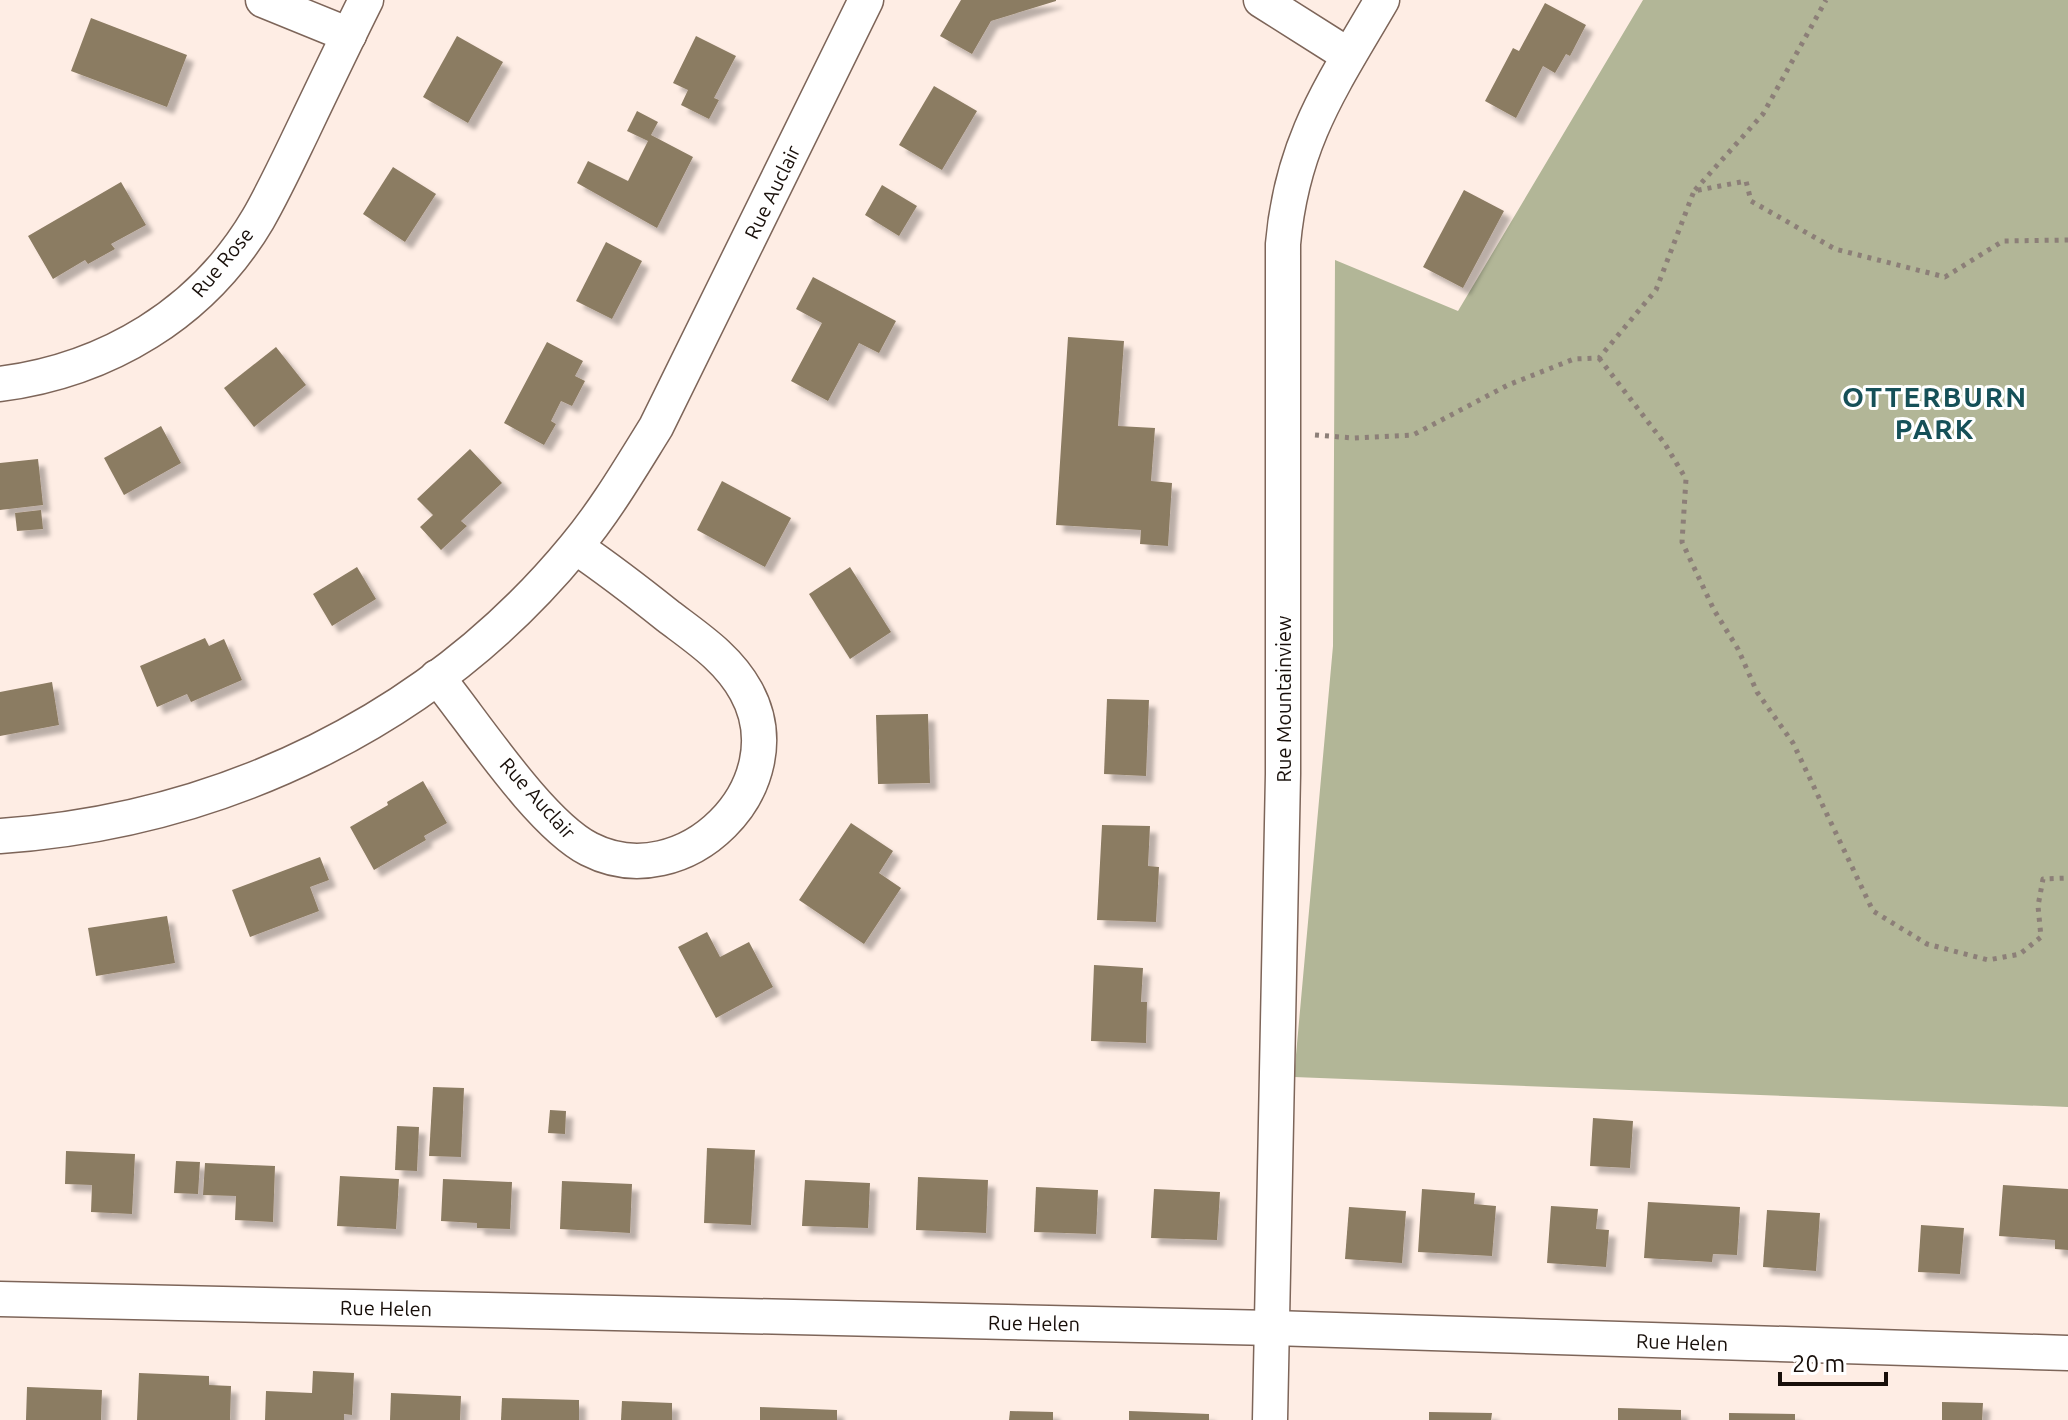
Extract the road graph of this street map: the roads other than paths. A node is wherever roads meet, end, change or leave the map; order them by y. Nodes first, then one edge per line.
1 (263, 0) edge
2 (366, 0) edge
3 (866, 0) edge
4 (1261, 0) edge
5 (1382, 0) edge
6 (349, 35) junction
7 (1348, 55) junction
8 (0, 384) edge
9 (576, 547) junction
10 (437, 677) junction
11 (0, 836) edge
12 (0, 1299) edge
13 (1273, 1328) junction
14 (2068, 1353) edge
15 (1270, 1420) edge

1 - 6 street
2 - 6 street, Rue Rose
3 - 9 street, Rue Auclair
4 - 7 street
5 - 7 street, Rue Mountainview
6 - 8 street, Rue Rose
7 - 13 street, Rue Mountainview
9 - 10 street, Rue Auclair
9 - 10 street, Rue Auclair
10 - 11 street, Rue Auclair
12 - 13 street, Rue Helen
13 - 14 street, Rue Helen
13 - 15 street, Rue Mountainview

